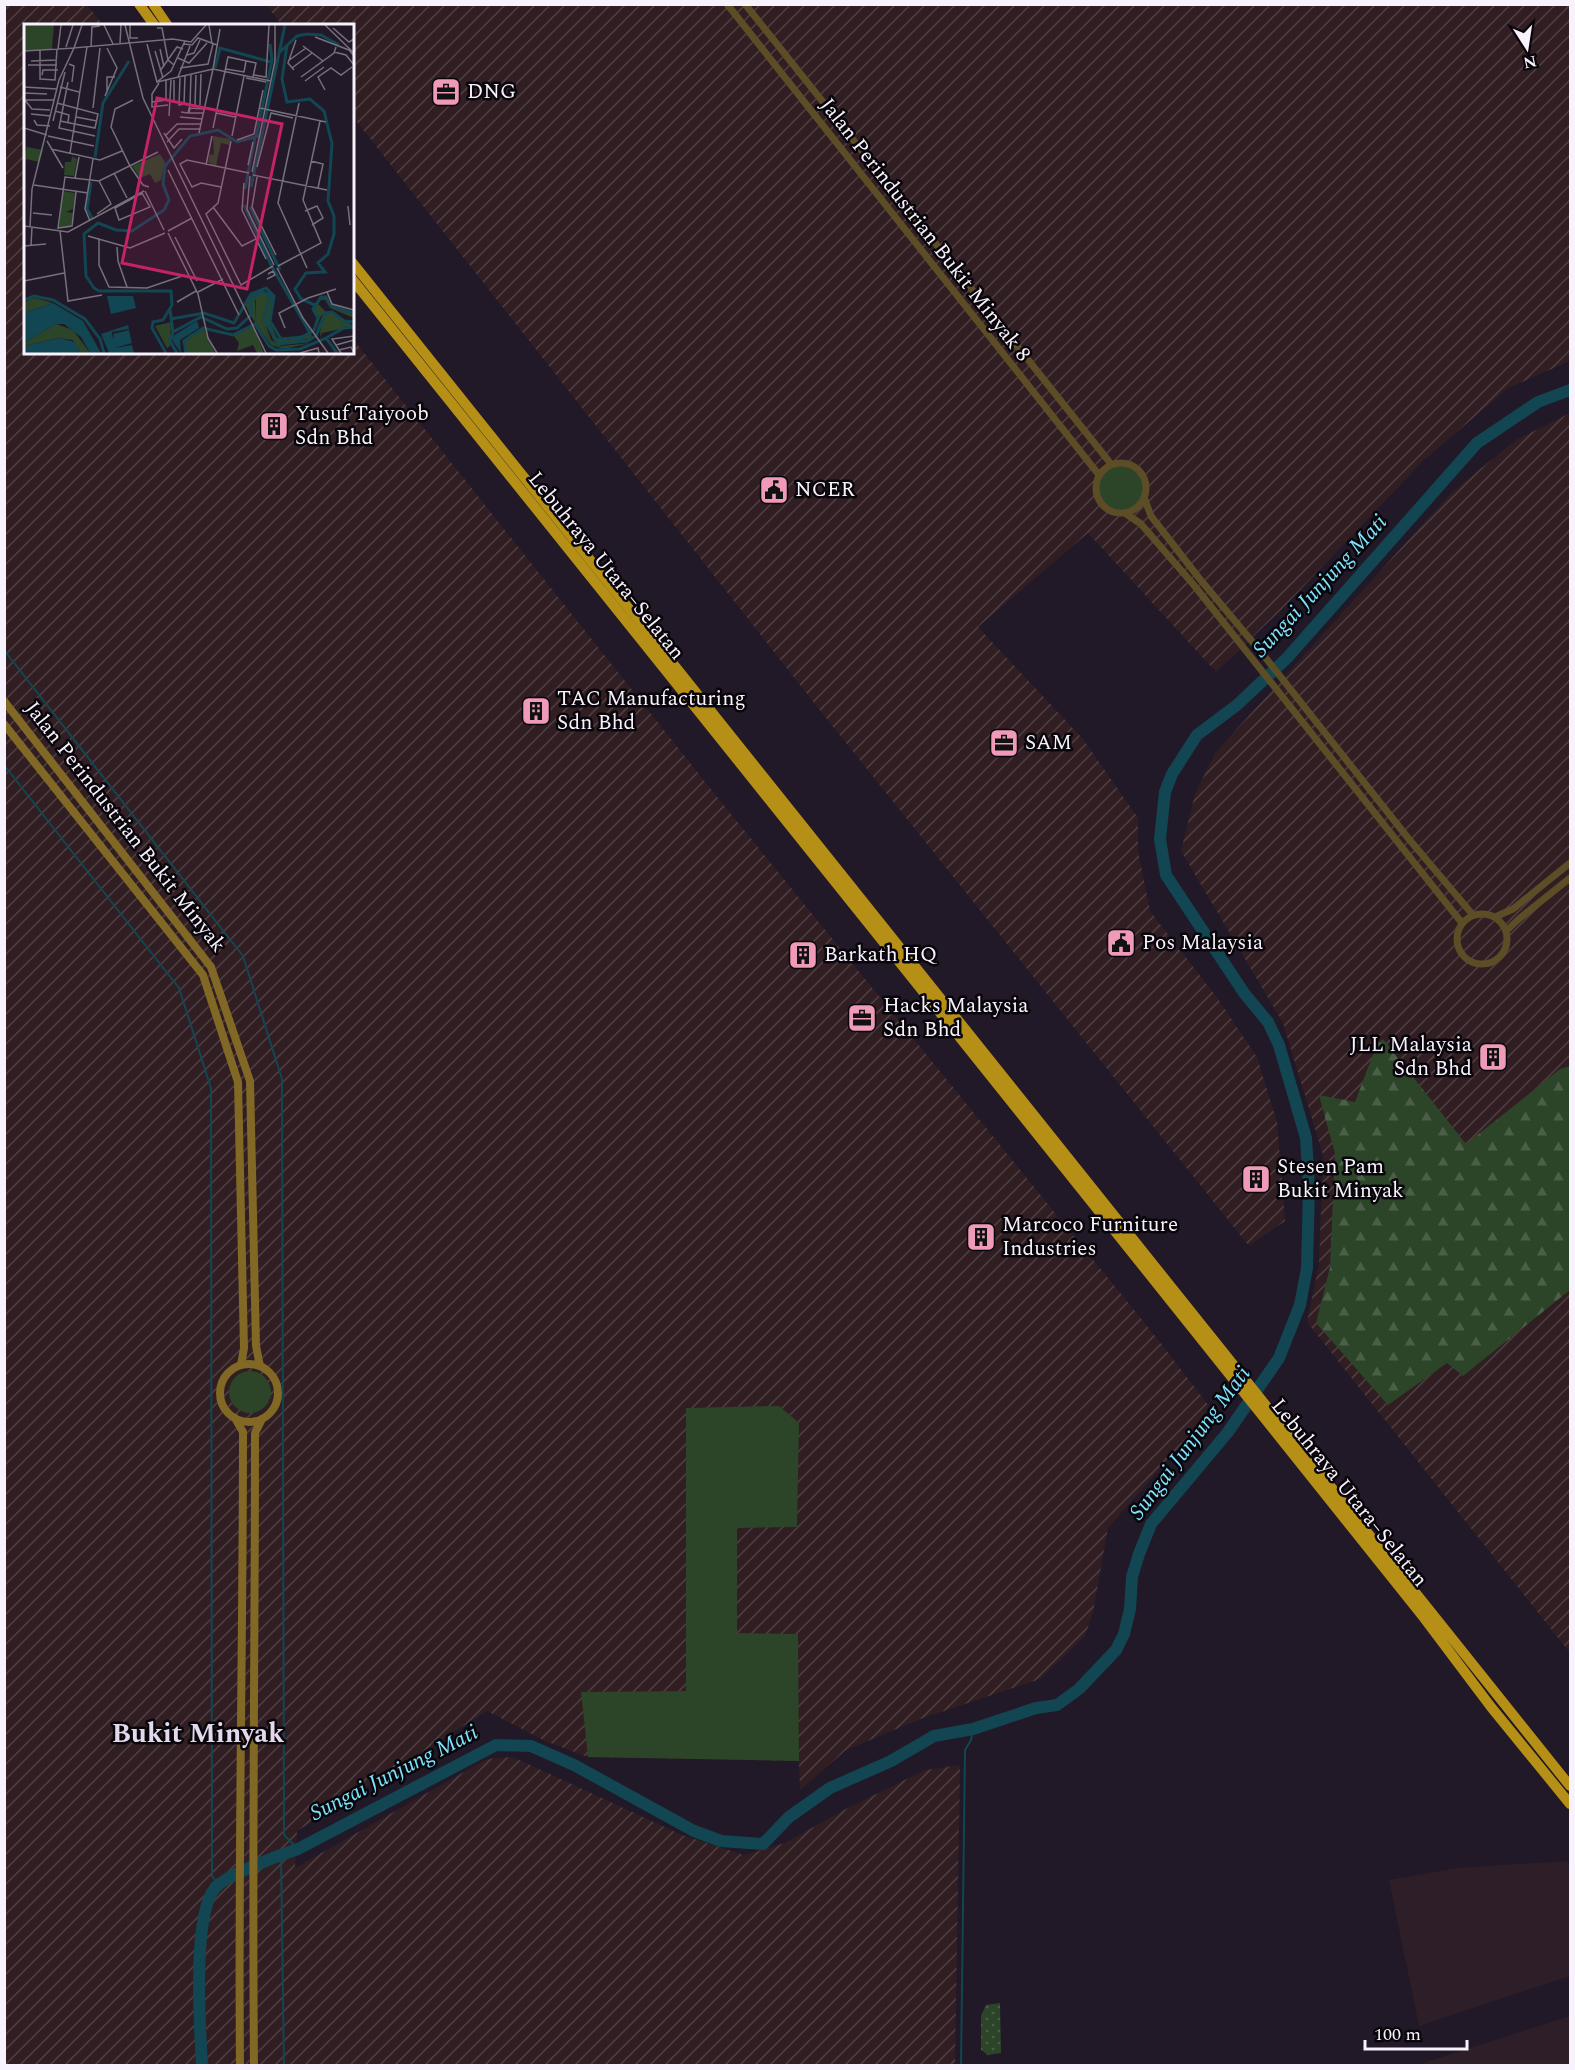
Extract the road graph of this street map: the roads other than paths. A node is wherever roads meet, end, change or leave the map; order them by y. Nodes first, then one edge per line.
1 (139, 4) edge
2 (153, 4) edge
3 (727, 4) edge
4 (745, 4) edge
5 (154, 24) edge
6 (167, 24) edge
7 (354, 264) edge
8 (354, 281) edge
9 (1112, 464) junction
10 (1099, 475) junction
11 (1144, 497) junction
12 (1125, 513) junction
13 (4, 701) edge
14 (4, 724) edge
15 (1570, 862) edge
16 (1570, 878) edge
17 (1473, 915) junction
18 (1495, 917) junction
19 (1461, 924) junction
20 (1506, 931) junction
21 (241, 1365) junction
22 (260, 1366) junction
23 (1264, 1409) junction
24 (236, 1418) junction
25 (262, 1419) junction
26 (1570, 1786) edge
27 (1570, 1804) edge
28 (240, 2066) edge
29 (254, 2066) edge

1 - 5 highway
2 - 6 highway
3 - 10 street, Jalan Perindustrian Bukit Minyak 8
4 - 9 street, Jalan Perindustrian Bukit Minyak 8
7 - 23 highway, Lebuhraya Utara–Selatan
8 - 23 highway, Lebuhraya Utara–Selatan
9 - 10 street
9 - 11 street
10 - 12 street
11 - 12 street
11 - 17 street
12 - 19 street
13 - 22 main road, Jalan Perindustrian Bukit Minyak
14 - 21 main road, Jalan Perindustrian Bukit Minyak
15 - 18 street
16 - 20 street
17 - 18 street
17 - 19 street
18 - 20 street
19 - 20 street
21 - 22 main road
21 - 24 main road
22 - 25 main road
23 - 26 highway, Lebuhraya Utara–Selatan
23 - 27 highway, Lebuhraya Utara–Selatan
24 - 25 main road
24 - 28 main road
25 - 29 main road

